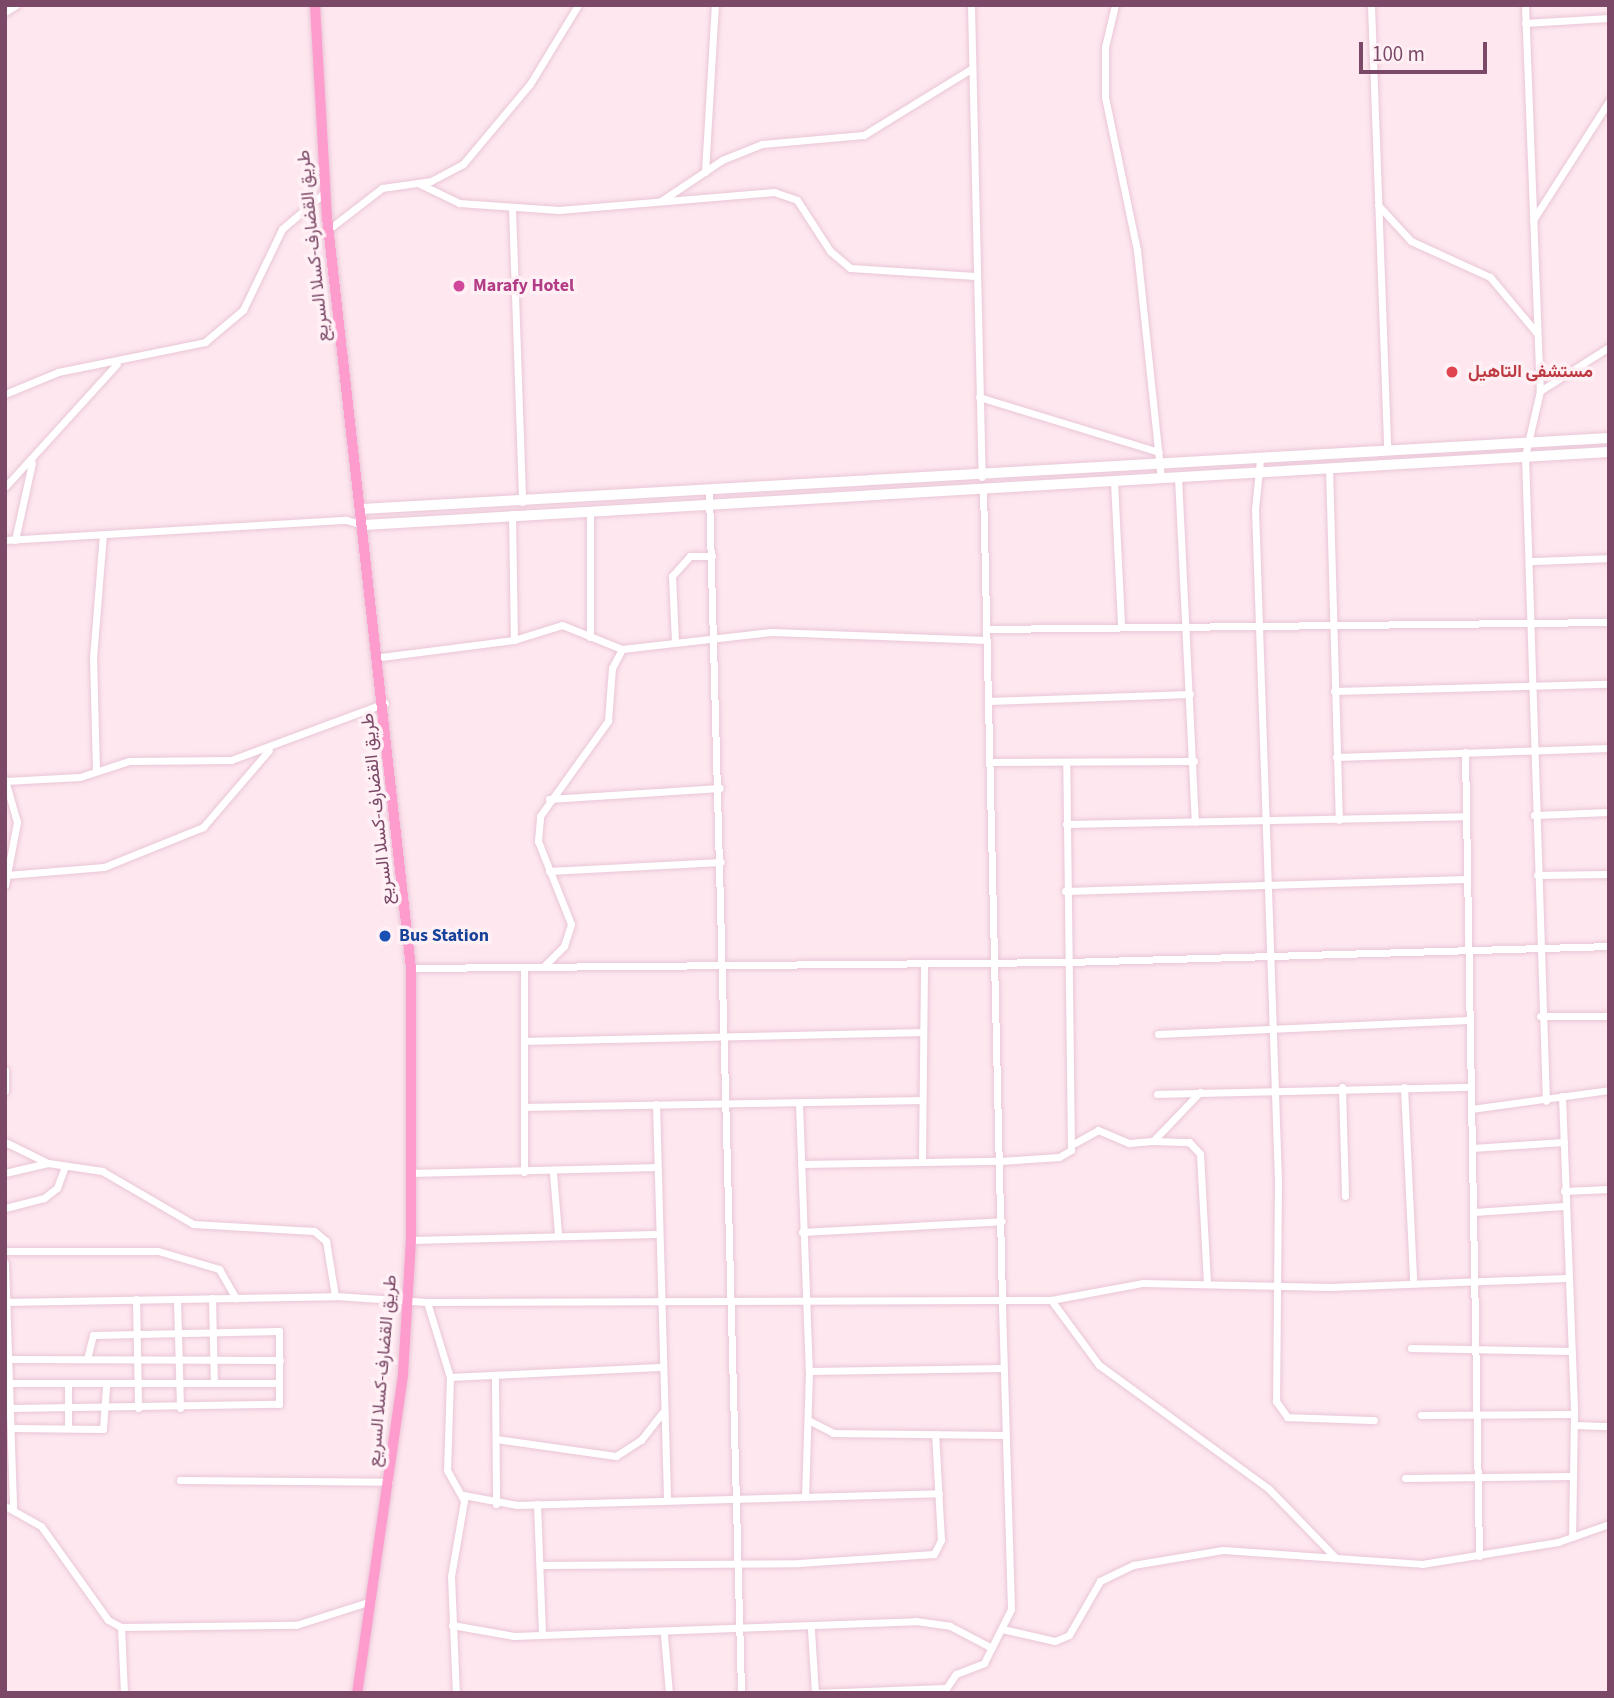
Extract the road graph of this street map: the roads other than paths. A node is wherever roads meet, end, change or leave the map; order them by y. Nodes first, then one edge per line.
1 (16, 5) edge
2 (315, 5) edge
3 (578, 5) edge
4 (715, 5) edge
5 (971, 5) edge
6 (1115, 5) edge
7 (1371, 5) edge
8 (1525, 5) edge
9 (5, 12) edge
10 (1609, 18) edge
11 (1525, 23) junction
12 (971, 69) junction
13 (1609, 101) edge
14 (705, 172) junction
15 (418, 183) junction
16 (325, 192) junction
17 (657, 203) junction
18 (1378, 205) junction
19 (512, 209) junction
20 (1533, 220) junction
21 (329, 229) junction
22 (975, 276) junction
23 (1536, 333) junction
24 (1609, 348) edge
25 (118, 364) junction
26 (1540, 391) junction
27 (5, 394) edge
28 (979, 397) junction
29 (1609, 438) edge
30 (1526, 443) junction
31 (1387, 451) junction
32 (1159, 452) junction
33 (1609, 452) edge
34 (1525, 456) junction
35 (1260, 460) junction
36 (32, 463) junction
37 (1161, 466) junction
38 (1329, 467) junction
39 (1257, 473) junction
40 (1178, 477) junction
41 (1161, 478) junction
42 (1114, 481) junction
43 (983, 483) junction
44 (5, 487) edge
45 (709, 493) junction
46 (522, 502) junction
47 (709, 505) junction
48 (362, 509) junction
49 (590, 511) junction
50 (512, 514) junction
51 (346, 520) junction
52 (364, 525) junction
53 (103, 536) junction
54 (5, 540) edge
55 (15, 540) junction
56 (712, 556) junction
57 (1609, 558) edge
58 (1532, 561) junction
59 (1532, 621) junction
60 (1609, 622) edge
61 (1188, 623) junction
62 (1257, 623) junction
63 (1121, 626) junction
64 (1334, 627) junction
65 (986, 629) junction
66 (590, 637) junction
67 (514, 640) junction
68 (987, 640) junction
69 (712, 641) junction
70 (675, 642) junction
71 (622, 649) junction
72 (381, 657) junction
73 (1609, 684) edge
74 (1532, 687) junction
75 (1334, 691) junction
76 (1191, 694) junction
77 (988, 701) junction
78 (385, 703) junction
79 (1609, 748) edge
80 (269, 750) junction
81 (1534, 751) junction
82 (1465, 752) junction
83 (1336, 757) junction
84 (1194, 761) junction
85 (990, 762) junction
86 (1066, 763) junction
87 (96, 771) junction
88 (5, 781) edge
89 (720, 788) junction
90 (549, 799) junction
91 (8, 805) edge
92 (1609, 812) edge
93 (1534, 815) junction
94 (1465, 816) junction
95 (1339, 821) junction
96 (1195, 822) junction
97 (1267, 822) junction
98 (1066, 824) junction
99 (721, 862) junction
100 (7, 870) edge
101 (549, 871) junction
102 (1609, 874) edge
103 (1537, 875) junction
104 (1466, 880) junction
105 (5, 884) edge
106 (1269, 884) junction
107 (1065, 891) junction
108 (1609, 946) edge
109 (1540, 947) junction
110 (1471, 951) junction
111 (1270, 954) junction
112 (995, 962) junction
113 (1068, 962) junction
114 (924, 964) junction
115 (545, 966) junction
116 (725, 967) junction
117 (411, 968) junction
118 (524, 968) junction
119 (1540, 1016) junction
120 (1609, 1016) edge
121 (1469, 1020) junction
122 (1272, 1024) junction
123 (922, 1032) junction
124 (1158, 1034) dead end
125 (726, 1038) junction
126 (524, 1041) junction
127 (5, 1070) edge
128 (1342, 1087) junction
129 (1404, 1087) junction
130 (1470, 1087) junction
131 (1273, 1089) junction
132 (1609, 1090) edge
133 (5, 1091) edge
134 (1201, 1092) junction
135 (1157, 1094) dead end
136 (1562, 1096) junction
137 (922, 1100) junction
138 (1546, 1101) junction
139 (728, 1103) junction
140 (799, 1103) junction
141 (656, 1104) junction
142 (524, 1107) junction
143 (1471, 1110) junction
144 (1153, 1141) junction
145 (5, 1142) edge
146 (1564, 1142) junction
147 (1076, 1143) junction
148 (1472, 1148) junction
149 (922, 1160) junction
150 (1000, 1161) junction
151 (48, 1163) junction
152 (801, 1164) junction
153 (65, 1166) junction
154 (655, 1167) junction
155 (524, 1172) junction
156 (553, 1173) junction
157 (5, 1174) edge
158 (413, 1174) junction
159 (1609, 1189) edge
160 (1564, 1191) junction
161 (1345, 1196) dead end
162 (1564, 1206) junction
163 (5, 1208) edge
164 (1474, 1212) junction
165 (1002, 1221) junction
166 (802, 1232) junction
167 (558, 1234) junction
168 (656, 1234) junction
169 (411, 1240) junction
170 (5, 1251) edge
171 (5, 1265) edge
172 (1566, 1278) junction
173 (1413, 1279) junction
174 (1475, 1279) junction
175 (1207, 1283) junction
176 (1277, 1286) junction
177 (334, 1296) junction
178 (212, 1298) junction
179 (236, 1298) junction
180 (177, 1299) junction
181 (733, 1299) junction
182 (136, 1300) junction
183 (658, 1300) junction
184 (805, 1300) junction
185 (1002, 1300) junction
186 (1051, 1300) junction
187 (408, 1301) junction
188 (6, 1302) edge
189 (427, 1302) junction
190 (212, 1332) junction
191 (178, 1333) junction
192 (138, 1334) junction
193 (1411, 1348) dead end
194 (1476, 1349) junction
195 (1571, 1351) junction
196 (9, 1359) junction
197 (87, 1359) junction
198 (139, 1359) junction
199 (179, 1359) junction
200 (213, 1359) junction
201 (280, 1360) junction
202 (660, 1367) junction
203 (1001, 1368) junction
204 (809, 1371) junction
205 (450, 1377) junction
206 (495, 1380) junction
207 (180, 1382) junction
208 (214, 1382) junction
209 (10, 1383) junction
210 (279, 1383) junction
211 (139, 1385) junction
212 (68, 1386) junction
213 (106, 1387) junction
214 (11, 1408) junction
215 (68, 1408) junction
216 (105, 1408) junction
217 (138, 1408) junction
218 (180, 1408) junction
219 (662, 1413) junction
220 (1574, 1414) junction
221 (1421, 1415) dead end
222 (1478, 1415) junction
223 (808, 1420) junction
224 (1374, 1420) dead end
225 (1574, 1425) junction
226 (1609, 1426) edge
227 (11, 1428) junction
228 (68, 1428) junction
229 (935, 1434) junction
230 (1002, 1435) junction
231 (496, 1439) junction
232 (1573, 1476) junction
233 (1478, 1477) junction
234 (1405, 1478) dead end
235 (180, 1480) dead end
236 (390, 1482) junction
237 (939, 1493) junction
238 (463, 1494) junction
239 (806, 1494) junction
240 (738, 1495) junction
241 (667, 1500) junction
242 (496, 1504) junction
243 (537, 1504) junction
244 (9, 1507) edge
245 (1609, 1524) edge
246 (1572, 1537) junction
247 (1479, 1556) junction
248 (1335, 1557) junction
249 (740, 1562) junction
250 (540, 1565) junction
251 (375, 1600) junction
252 (452, 1625) junction
253 (121, 1627) junction
254 (1002, 1629) junction
255 (739, 1630) junction
256 (811, 1630) junction
257 (664, 1634) junction
258 (542, 1635) junction
259 (992, 1648) junction
260 (944, 1690) edge
261 (124, 1693) edge
262 (357, 1693) edge
263 (456, 1693) edge
264 (668, 1693) edge
265 (741, 1693) edge
266 (815, 1693) edge

1 - 9 street
2 - 16 highway, طريق القضارف-كسلا السريع
3 - 15 street
4 - 14 street
5 - 12 street
6 - 32 street
7 - 18 street
8 - 11 street
10 - 11 street
11 - 20 street
12 - 14 street
12 - 22 street
13 - 20 street
14 - 17 street
15 - 19 street
15 - 21 street
16 - 21 highway, طريق القضارف-كسلا السريع
16 - 25 street
17 - 19 street
17 - 22 street
18 - 23 street
18 - 31 street
19 - 46 street
20 - 23 street
21 - 48 highway, طريق القضارف-كسلا السريع
22 - 28 street
23 - 26 street
24 - 26 street
25 - 27 street
25 - 36 street
26 - 30 street
28 - 32 street
28 - 43 street
29 - 30 main road
30 - 31 main road
30 - 34 street
31 - 35 main road
32 - 37 street
33 - 34 main road
34 - 38 main road
34 - 58 street
35 - 37 main road
35 - 39 street
36 - 44 street
36 - 55 street
37 - 41 street
37 - 43 main road
38 - 39 main road
38 - 64 street
39 - 40 main road
39 - 62 street
40 - 41 main road
40 - 61 street
41 - 42 main road
42 - 43 main road
42 - 63 street
43 - 45 main road
43 - 47 main road
43 - 65 street
45 - 46 main road
45 - 47 street
46 - 48 main road
47 - 49 main road
47 - 56 street
48 - 51 street
48 - 52 highway, طريق القضارف-كسلا السريع
49 - 50 main road
49 - 66 street
50 - 52 main road
50 - 67 street
51 - 52 street
51 - 53 street
52 - 72 highway, طريق القضارف-كسلا السريع
53 - 55 street
53 - 87 street
54 - 55 street
56 - 69 street
56 - 70 street
57 - 58 street
58 - 59 street
59 - 60 street
59 - 64 street
59 - 74 street
61 - 62 street
61 - 63 street
61 - 76 street
62 - 64 street
62 - 97 street
63 - 65 street
64 - 75 street
65 - 68 street
66 - 67 street
66 - 71 street
67 - 72 street
68 - 69 street
68 - 77 street
69 - 70 street
69 - 89 street
70 - 71 street
71 - 90 street
72 - 78 highway, طريق القضارف-كسلا السريع
73 - 74 street
74 - 75 street
74 - 81 street
75 - 83 street
76 - 77 street
76 - 84 street
77 - 85 street
78 - 80 street
78 - 117 highway, طريق القضارف-كسلا السريع
79 - 81 street
80 - 87 street
80 - 100 street
81 - 82 street
81 - 93 street
82 - 83 street
82 - 94 street
83 - 95 street
84 - 86 street
84 - 96 street
85 - 86 street
85 - 112 street
86 - 98 street
87 - 88 street
88 - 91 street
89 - 90 street
89 - 99 street
90 - 101 street
91 - 100 street
92 - 93 street
93 - 103 street
94 - 95 street
94 - 104 street
95 - 97 street
96 - 97 street
96 - 98 street
97 - 106 street
98 - 107 street
99 - 101 street
99 - 116 street
100 - 105 street
101 - 115 street
102 - 103 street
103 - 109 street
104 - 106 street
104 - 110 street
106 - 107 street
106 - 111 street
107 - 113 street
108 - 109 street
109 - 110 street
109 - 119 street
110 - 111 street
110 - 121 street
111 - 113 street
111 - 122 street
112 - 113 street
112 - 114 street
112 - 150 street
113 - 147 street
114 - 116 street
114 - 123 street
115 - 116 street
115 - 118 street
116 - 125 street
117 - 118 street
117 - 158 highway, طريق القضارف-كسلا السريع
118 - 126 street
119 - 120 street
119 - 138 street
121 - 122 street
121 - 130 street
122 - 124 street
122 - 131 street
123 - 125 street
123 - 137 street
125 - 126 street
125 - 139 street
126 - 142 street
127 - 133 street
128 - 129 street
128 - 131 street
128 - 161 street
129 - 130 street
129 - 173 street
130 - 143 street
131 - 134 street
131 - 176 street
132 - 136 street
134 - 135 street
134 - 144 street
136 - 138 street
136 - 146 street
137 - 140 street
137 - 149 street
138 - 143 street
139 - 140 street
139 - 141 street
139 - 181 street
140 - 152 street
141 - 142 street
141 - 154 street
142 - 155 street
143 - 148 street
144 - 147 street
144 - 175 street
145 - 151 street
146 - 148 street
146 - 160 street
147 - 150 street
148 - 164 street
149 - 150 street
149 - 152 street
150 - 165 street
151 - 153 street
151 - 157 street
152 - 166 street
153 - 163 street
153 - 177 street
154 - 156 street
154 - 168 street
155 - 156 street
155 - 158 street
156 - 167 street
158 - 169 highway, طريق القضارف-كسلا السريع
159 - 160 street
160 - 162 street
162 - 164 street
162 - 172 street
164 - 174 street
165 - 166 street
165 - 185 street
166 - 184 street
167 - 168 street
167 - 169 street
168 - 183 street
169 - 187 highway, طريق القضارف-كسلا السريع
170 - 179 street
171 - 188 street
172 - 174 street
172 - 195 street
173 - 174 street
173 - 176 street
174 - 194 street
175 - 176 street
175 - 186 street
176 - 224 street
177 - 179 street
177 - 187 street
178 - 179 street
178 - 180 street
178 - 190 street
180 - 182 street
180 - 191 street
181 - 183 street
181 - 184 street
181 - 240 street
182 - 188 street
182 - 192 street
183 - 189 street
183 - 202 street
184 - 185 street
184 - 204 street
185 - 186 street
185 - 203 street
186 - 248 street
187 - 189 street
187 - 236 highway, طريق القضارف-كسلا السريع
188 - 196 street
189 - 205 street
190 - 191 street
190 - 200 street
190 - 201 street
191 - 192 street
191 - 199 street
192 - 197 street
192 - 198 street
193 - 194 street
194 - 195 street
194 - 222 street
195 - 220 street
196 - 197 street
196 - 209 street
197 - 198 street
198 - 199 street
198 - 211 street
199 - 200 street
199 - 207 street
200 - 201 street
200 - 208 street
201 - 210 street
202 - 206 street
202 - 219 street
203 - 204 street
203 - 230 street
204 - 223 street
205 - 206 street
205 - 238 street
206 - 231 street
207 - 208 street
207 - 211 street
207 - 218 street
208 - 210 street
209 - 212 street
209 - 214 street
210 - 218 street
211 - 213 street
211 - 217 street
212 - 213 street
212 - 215 street
213 - 216 street
214 - 215 street
214 - 227 street
215 - 216 street
215 - 228 street
216 - 217 street
216 - 228 street
217 - 218 street
219 - 231 street
219 - 241 street
220 - 222 street
220 - 225 street
221 - 222 street
222 - 233 street
223 - 229 street
223 - 239 street
225 - 226 street
225 - 232 street
227 - 228 street
227 - 244 street
229 - 230 street
229 - 237 street
230 - 254 street
231 - 242 street
232 - 233 street
232 - 246 street
233 - 234 street
233 - 247 street
235 - 236 street
236 - 251 highway, طريق القضارف-كسلا السريع
237 - 239 street
237 - 249 street
238 - 242 street
238 - 252 street
239 - 240 street
240 - 241 street
240 - 249 street
241 - 243 street
242 - 243 street
243 - 250 street
244 - 253 street
245 - 246 street
246 - 247 street
247 - 248 street
248 - 254 street
249 - 250 street
249 - 255 street
250 - 258 street
251 - 253 street
251 - 262 highway, طريق القضارف-كسلا السريع
252 - 258 street
252 - 263 street
253 - 261 street
254 - 259 street
255 - 256 street
255 - 257 street
255 - 265 street
256 - 259 street
256 - 266 street
257 - 258 street
257 - 264 street
259 - 260 street
260 - 266 street

